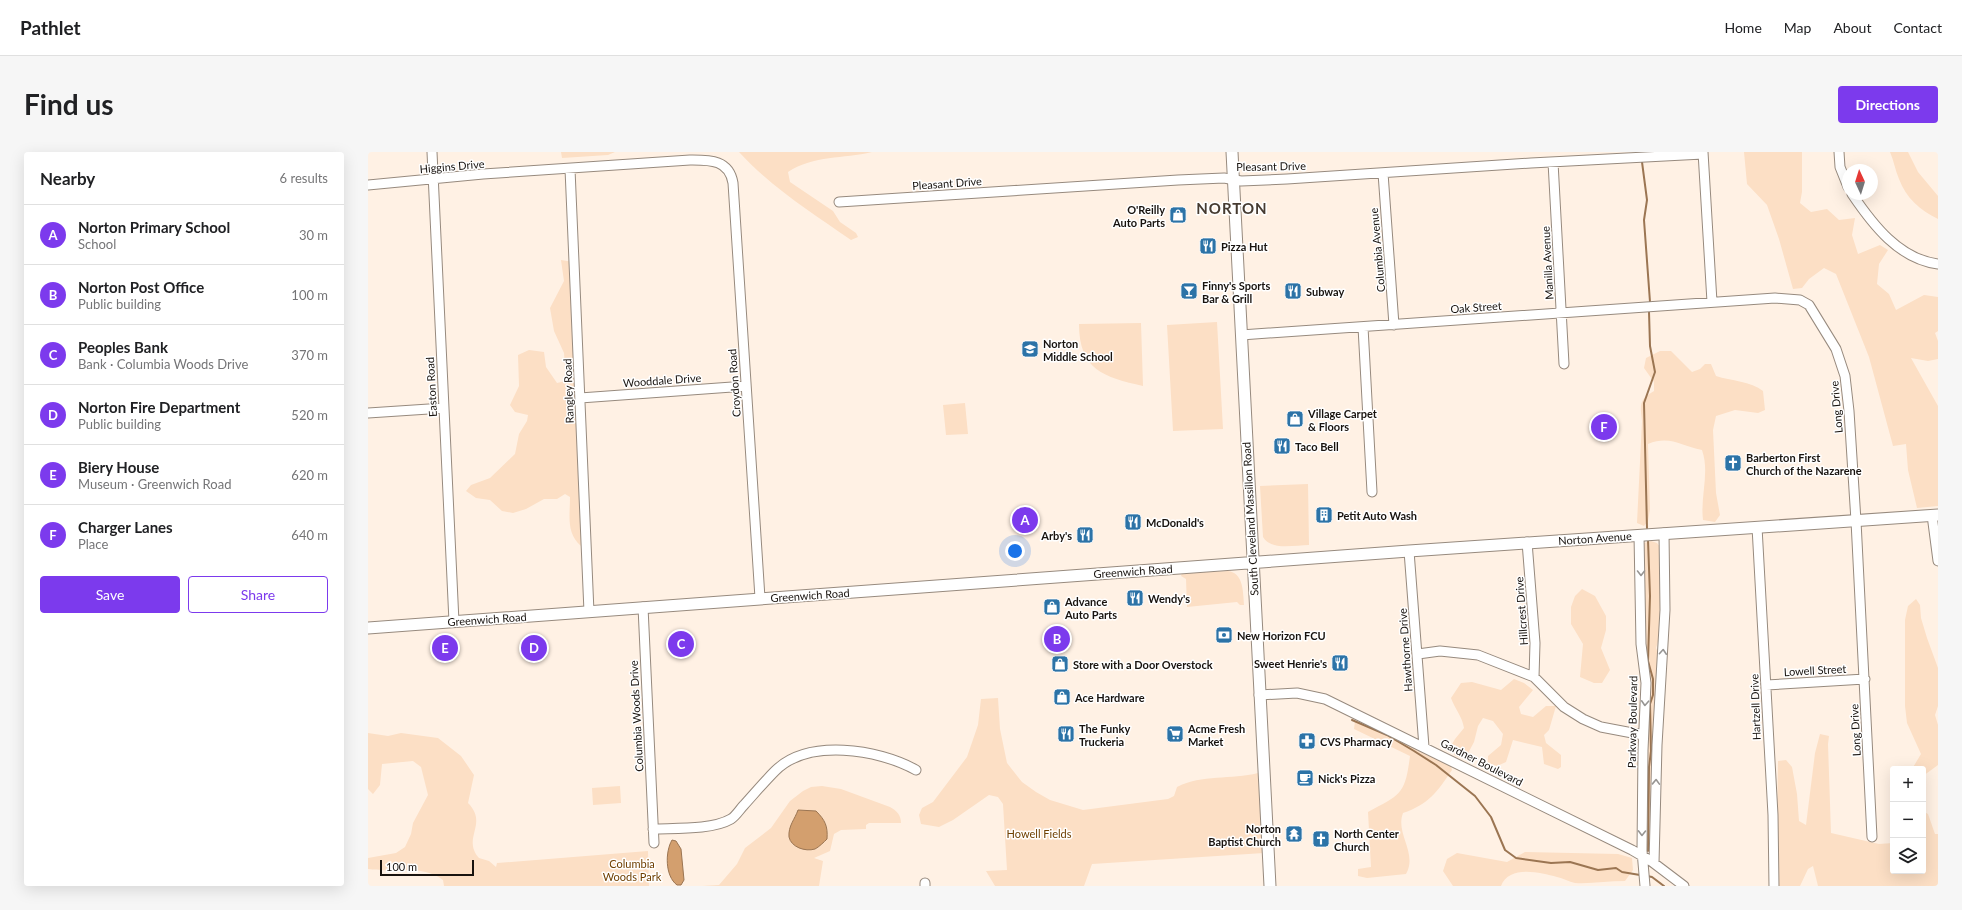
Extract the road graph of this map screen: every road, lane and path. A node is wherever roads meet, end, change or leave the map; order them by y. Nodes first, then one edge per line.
1 (432, 152) edge
2 (1232, 152) edge
3 (1838, 152) edge
4 (1703, 153) edge
5 (1553, 162) junction
6 (727, 168) joint
7 (570, 169) junction
8 (1842, 172) edge
9 (1383, 173) junction
10 (433, 180) junction
11 (1233, 180) junction
12 (368, 185) edge
13 (1857, 200) edge
14 (840, 202) dead end
15 (1938, 264) edge
16 (1712, 302) junction
17 (1562, 313) junction
18 (1394, 325) junction
19 (1363, 327) junction
20 (1241, 335) junction
21 (1564, 364) dead end
22 (746, 386) junction
23 (580, 398) junction
24 (444, 408) junction
25 (368, 413) edge
26 (1372, 492) dead end
27 (1935, 515) edge
28 (1856, 520) junction
29 (1758, 527) junction
30 (1664, 533) junction
31 (1639, 534) junction
32 (1527, 542) junction
33 (1410, 551) junction
34 (1938, 561) edge
35 (1252, 562) junction
36 (760, 598) junction
37 (643, 607) junction
38 (589, 612) junction
39 (454, 622) junction
40 (368, 628) edge
41 (1418, 654) junction
42 (1534, 677) junction
43 (1864, 679) junction
44 (1766, 685) junction
45 (1259, 695) junction
46 (1643, 735) junction
47 (1424, 746) junction
48 (916, 770) dead end
49 (653, 826) junction
50 (1872, 836) dead end
51 (654, 843) dead end
52 (1642, 856) junction
53 (1654, 863) junction
54 (1270, 886) edge
55 (1645, 886) edge
56 (1684, 886) edge
57 (1774, 886) edge

1 - 10 street, Easton Road
2 - 11 main road, South Cleveland Massillon Road
3 - 8 street
4 - 5 street, Pleasant Drive
4 - 16 street
5 - 9 street, Pleasant Drive
5 - 17 street, Manilla Avenue
6 - 7 street, Higgins Drive
6 - 22 street, Croydon Road
7 - 10 street, Higgins Drive
7 - 23 street, Rangley Road
9 - 11 street, Pleasant Drive
9 - 18 street, Columbia Avenue
10 - 12 street, Higgins Drive
10 - 24 street, Easton Road
11 - 14 street, Pleasant Drive
11 - 20 main road, South Cleveland Massillon Road
13 - 15 street
16 - 17 street, Oak Street
16 - 28 street, Long Drive
17 - 18 street, Oak Street
17 - 21 street, Manilla Avenue
18 - 19 street, Oak Street
19 - 20 street, Oak Street
19 - 26 street
20 - 35 main road, South Cleveland Massillon Road
22 - 23 street, Wooddale Drive
22 - 36 street, Croydon Road
23 - 38 street, Rangley Road
24 - 25 street
24 - 39 street, Easton Road
27 - 28 main road, Norton Avenue
27 - 34 street
28 - 29 main road, Norton Avenue
28 - 43 street, Long Drive
29 - 30 main road, Norton Avenue
29 - 44 street, Hartzell Drive
30 - 31 main road, Norton Avenue
53 -> 30 street
31 - 32 main road, Norton Avenue
31 -> 46 street, Parkway Boulevard
32 - 33 main road, Norton Avenue
32 - 42 street, Hillcrest Drive
33 - 35 main road, Norton Avenue
33 - 41 street, Hawthorne Drive
35 - 36 main road, Greenwich Road
35 - 45 main road, South Cleveland Massillon Road
36 - 37 main road, Greenwich Road
37 - 38 main road, Greenwich Road
37 - 49 street, Columbia Woods Drive
38 - 39 main road, Greenwich Road
39 - 40 main road, Greenwich Road
41 - 42 street
41 - 47 street, Hawthorne Drive
42 - 46 street
43 - 44 street, Lowell Street
43 - 50 street, Long Drive
44 - 57 street, Hartzell Drive
45 - 47 street, Gardner Boulevard
45 - 54 main road, South Cleveland Massillon Road
46 -> 52 street, Parkway Boulevard
47 - 52 street, Gardner Boulevard
48 - 49 street
49 - 51 street, Columbia Woods Drive
52 - 53 street, Gardner Boulevard
52 - 55 street, Parkway Boulevard
53 - 56 street, Gardner Boulevard

